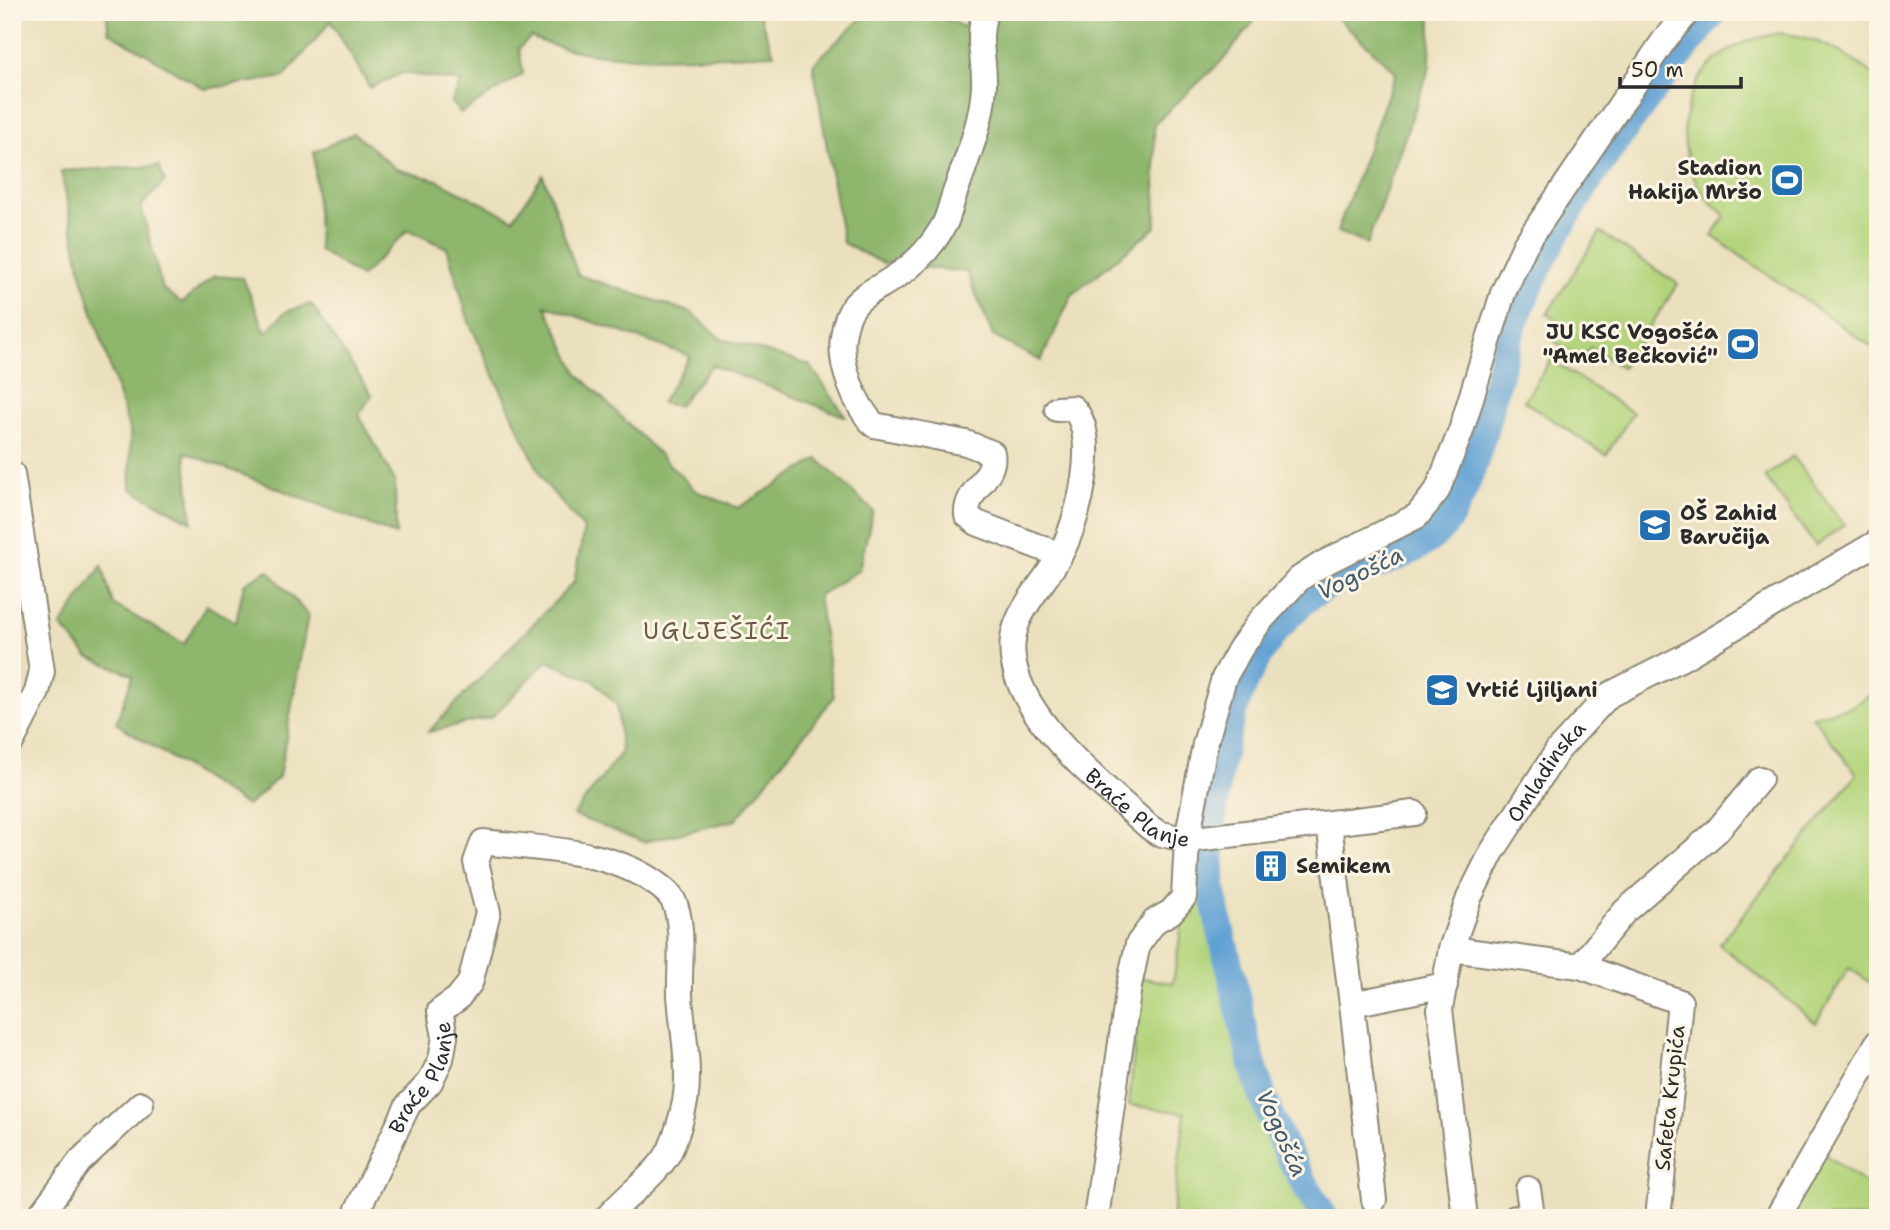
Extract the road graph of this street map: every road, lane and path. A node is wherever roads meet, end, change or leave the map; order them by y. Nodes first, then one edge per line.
1 (985, 12) edge
2 (1688, 12) edge
3 (1057, 409) dead end
4 (12, 474) edge
5 (1878, 542) edge
6 (1060, 555) junction
7 (12, 741) edge
8 (1760, 779) dead end
9 (1413, 813) dead end
10 (1329, 824) junction
11 (1193, 839) junction
12 (1451, 949) junction
13 (1580, 966) junction
14 (1444, 985) junction
15 (1352, 1004) junction
16 (1878, 1042) edge
17 (141, 1104) dead end
18 (1528, 1189) dead end
19 (1374, 1200) dead end
20 (38, 1218) edge
21 (363, 1218) edge
22 (607, 1218) edge
23 (1096, 1218) edge
24 (1465, 1218) edge
25 (1515, 1218) edge
26 (1658, 1218) edge
27 (1777, 1218) edge

1 - 6 street
2 - 11 street
3 - 6 street
4 - 7 street
5 - 12 street, Omladinska
6 - 11 street, Braće Planje
8 - 13 street
9 - 10 street
10 - 11 street
10 - 15 street
11 - 23 street, Braće Planje
12 - 13 street, Safeta Krupića
12 - 14 street, Omladinska
13 - 26 street, Safeta Krupića
14 - 15 street
14 - 24 street, Omladinska
15 - 19 street
16 - 27 street
17 - 20 street
18 - 25 street
21 - 22 street, Braće Planje

